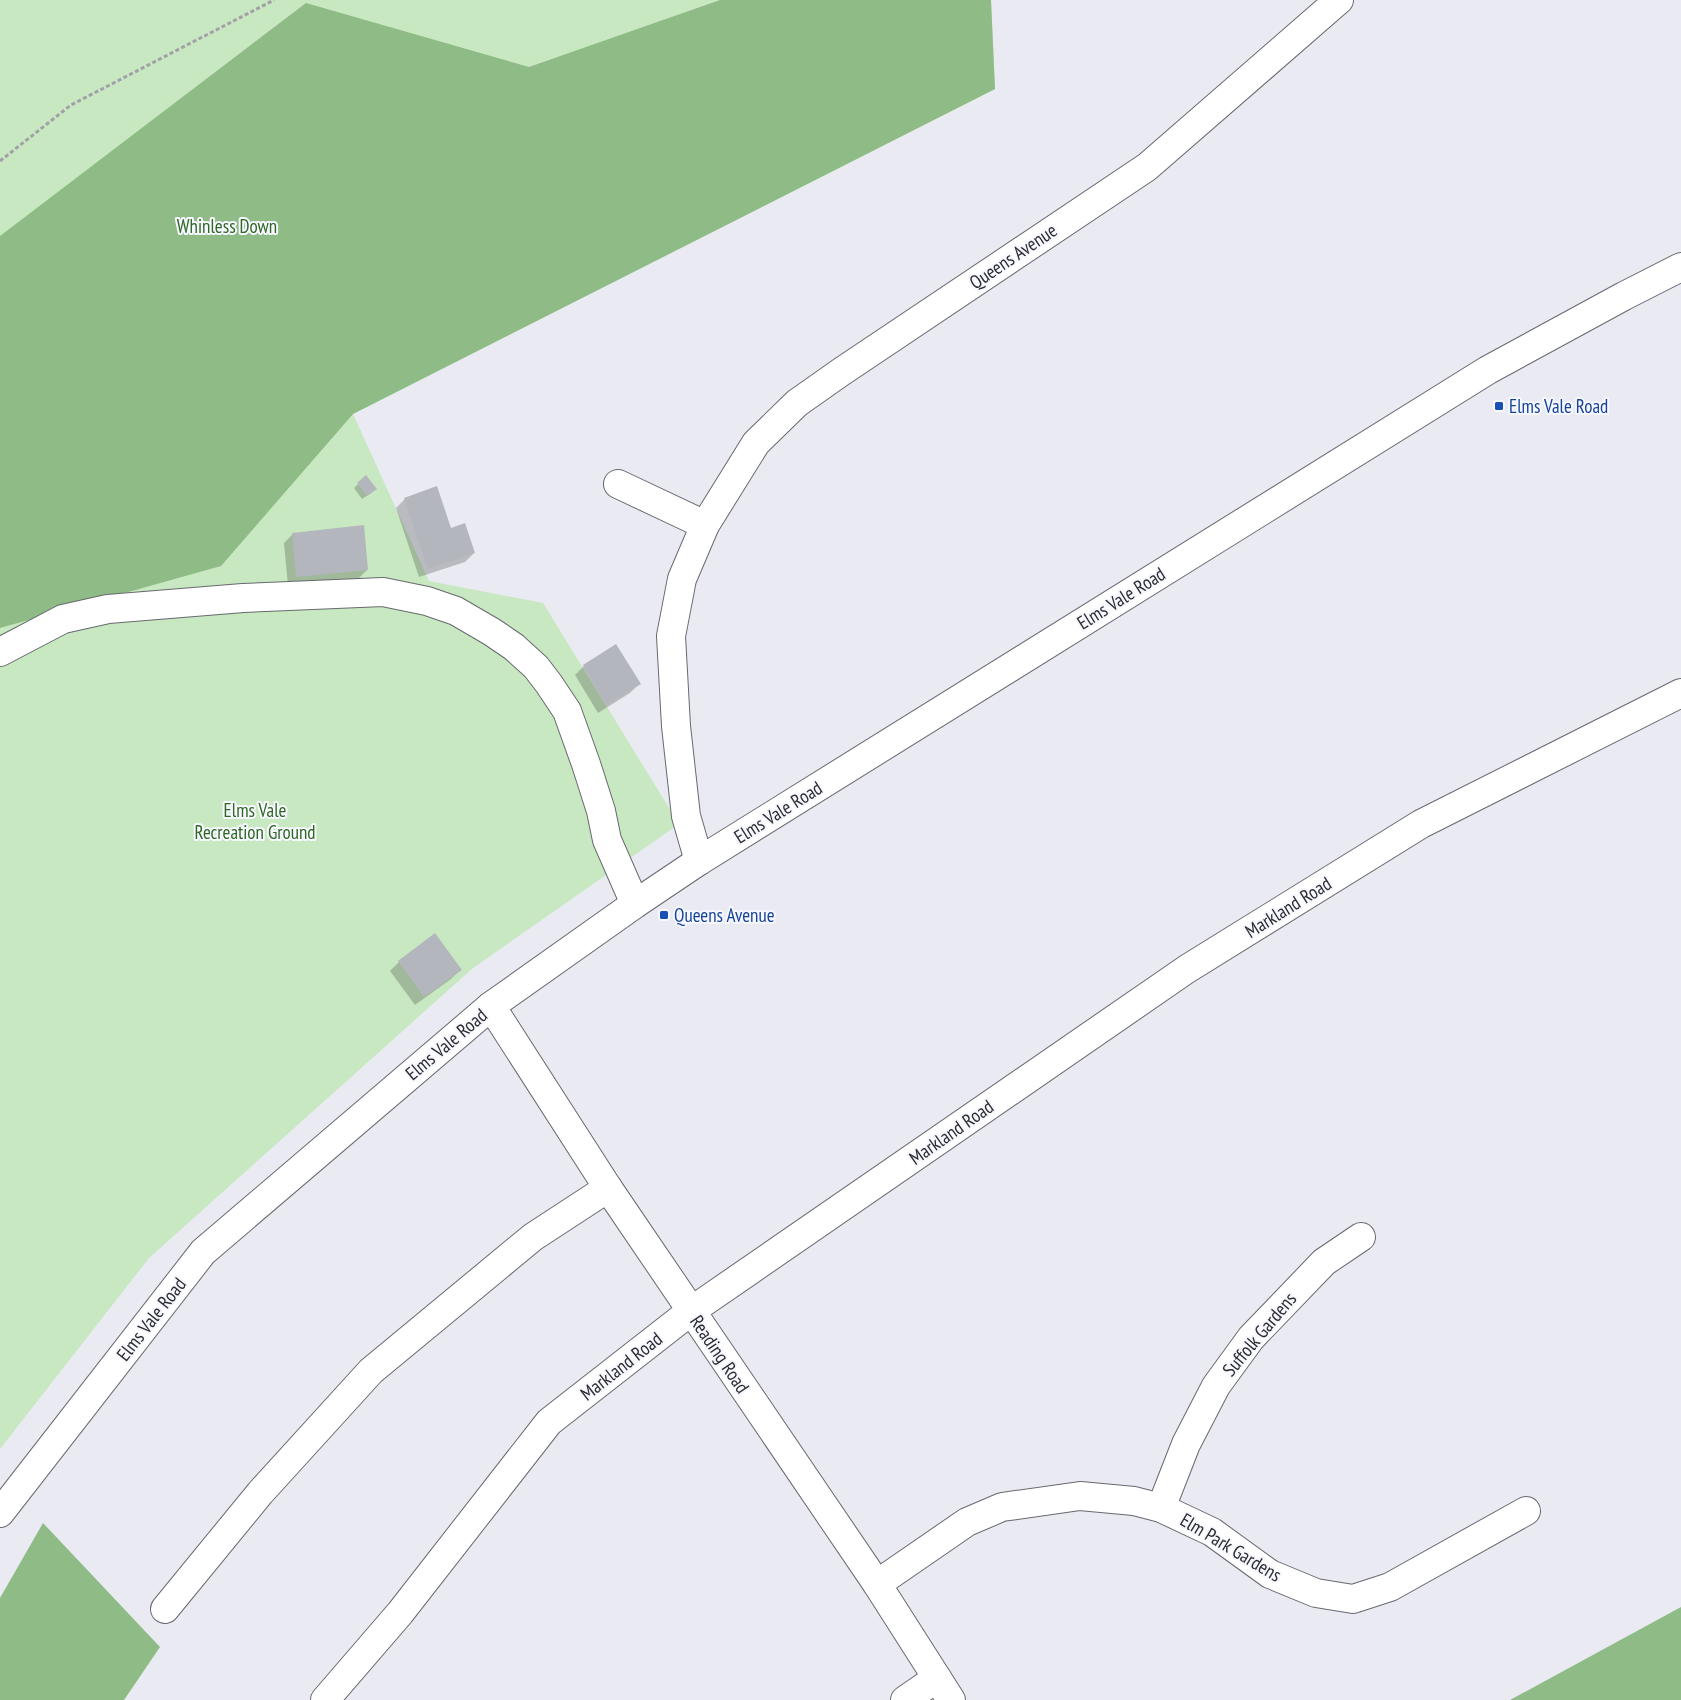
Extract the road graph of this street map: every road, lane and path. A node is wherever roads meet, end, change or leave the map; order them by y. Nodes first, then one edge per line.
1 (274, 0) edge
2 (1338, 0) edge
3 (0, 161) edge
4 (1681, 267) edge
5 (618, 484) dead end
6 (705, 525) junction
7 (0, 652) edge
8 (1681, 693) edge
9 (699, 861) junction
10 (634, 904) junction
11 (491, 1006) junction
12 (608, 1188) junction
13 (1360, 1237) dead end
14 (691, 1311) junction
15 (1161, 1508) junction
16 (1526, 1511) dead end
17 (0, 1514) edge
18 (876, 1584) junction
19 (165, 1609) dead end
20 (944, 1689) edge
21 (325, 1700) edge
22 (905, 1700) edge

1 - 3 path
2 - 6 street, Queens Avenue
4 - 9 street, Elms Vale Road
5 - 6 street
6 - 9 street, Queens Avenue
7 - 10 street
8 - 14 street, Markland Road
9 - 10 street, Elms Vale Road
10 - 11 street, Elms Vale Road
11 - 12 street, Reading Road
11 - 17 street, Elms Vale Road
12 - 14 street, Reading Road
12 - 19 street
13 - 15 street, Suffolk Gardens
14 - 18 street, Reading Road
14 - 21 street, Markland Road
15 - 16 street, Elm Park Gardens
15 - 18 street, Elm Park Gardens
18 - 20 street, Reading Road
20 - 22 street

